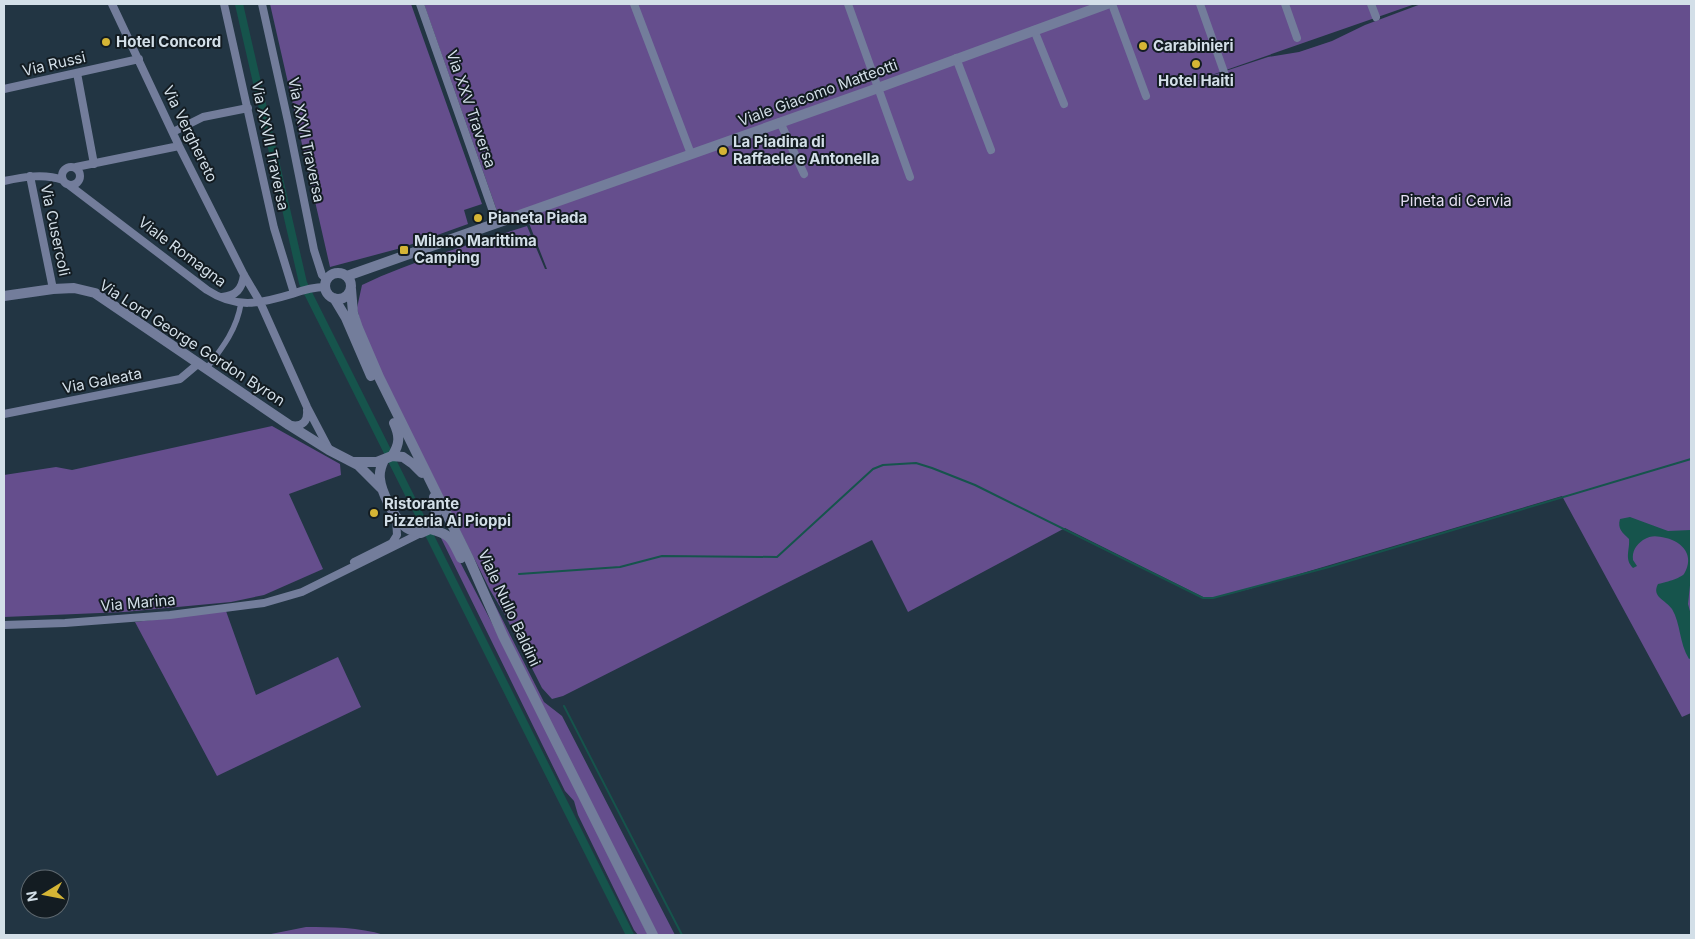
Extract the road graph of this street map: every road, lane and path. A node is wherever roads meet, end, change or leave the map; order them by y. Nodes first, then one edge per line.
1 (112, 4) edge
2 (224, 4) edge
3 (262, 4) edge
4 (420, 4) edge
5 (634, 4) edge
6 (848, 4) edge
7 (1107, 4) edge
8 (1112, 4) edge
9 (1200, 4) edge
10 (1285, 4) edge
11 (1371, 4) edge
12 (1376, 17) dead end
13 (1034, 30) junction
14 (1297, 38) dead end
15 (956, 58) junction
16 (139, 59) junction
17 (1224, 72) dead end
18 (78, 73) junction
19 (879, 87) junction
20 (4, 89) edge
21 (1146, 96) dead end
22 (1064, 104) dead end
23 (248, 108) junction
24 (780, 122) junction
25 (173, 132) junction
26 (179, 146) junction
27 (991, 150) dead end
28 (691, 154) junction
29 (94, 164) junction
30 (76, 167) junction
31 (66, 168) junction
32 (804, 174) dead end
33 (34, 176) junction
34 (910, 177) dead end
35 (4, 181) edge
36 (66, 182) junction
37 (78, 182) junction
38 (98, 206) junction
39 (497, 223) junction
40 (244, 275) junction
41 (326, 283) junction
42 (349, 283) junction
43 (53, 288) junction
44 (296, 293) junction
45 (4, 296) edge
46 (219, 298) junction
47 (334, 298) junction
48 (260, 302) junction
49 (241, 303) junction
50 (203, 365) junction
51 (307, 407) junction
52 (4, 414) edge
53 (289, 425) junction
54 (329, 450) junction
55 (388, 458) junction
56 (352, 462) junction
57 (430, 482) junction
58 (382, 488) junction
59 (396, 516) junction
60 (426, 531) junction
61 (274, 600) junction
62 (4, 625) edge
63 (503, 636) junction
64 (653, 935) edge

1 - 16 street, Via Verghereto
2 - 23 street, Via XXVII Traversa
3 - 41 street, Via XXVI Traversa
4 - 39 street, Via XXV Traversa
5 - 28 street
6 - 19 street
7 - 13 street, Viale Giacomo Matteotti
8 - 21 street
9 - 17 street
10 - 14 street
11 - 12 street
13 - 15 street, Viale Giacomo Matteotti
13 - 22 street
15 - 19 street, Viale Giacomo Matteotti
15 - 27 street
16 - 18 street, Via Russi
16 - 25 street, Via Verghereto
18 - 20 street, Via Russi
18 - 29 street
19 - 24 street, Viale Giacomo Matteotti
19 - 34 street
23 - 25 street
23 - 44 street, Via XXVII Traversa
24 - 28 street, Viale Giacomo Matteotti
24 - 32 street
25 - 26 street, Via Verghereto
26 - 29 street, Viale Romagna
26 - 40 street, Via Verghereto
28 - 39 street, Viale Giacomo Matteotti
29 - 30 street, Viale Romagna
30 - 31 street, Viale Romagna
30 - 37 street
31 - 33 street, Viale Romagna
31 - 36 street
33 - 35 street, Viale Romagna
33 - 36 street, Viale Romagna
33 - 43 street, Via Cusercoli
36 - 37 street, Viale Romagna
36 - 38 street, Viale Romagna
37 - 38 street, Viale Romagna
38 - 46 street, Viale Romagna
39 - 42 street, Viale Giacomo Matteotti
40 - 46 street
40 - 48 street, Via Verghereto
41 - 42 street
41 - 44 street, Viale Romagna
41 - 47 street
42 - 47 street
42 - 57 street, Viale Nullo Baldini
43 - 45 street, Via Lord George Gordon Byron
43 - 50 street, Via Lord George Gordon Byron
44 - 48 street, Viale Romagna
46 - 49 street, Viale Romagna
47 - 55 street
48 - 49 street, Viale Romagna
48 - 51 street, Via Verghereto
49 - 50 street
50 - 52 street, Via Galeata
50 - 53 street, Via Lord George Gordon Byron
51 - 53 street
51 - 54 street, Via Verghereto
53 - 54 street, Via Lord George Gordon Byron
54 - 56 street, Via Lord George Gordon Byron
55 - 56 street, Via Lord George Gordon Byron
55 - 57 street
55 - 58 street
56 - 58 street, Via Lord George Gordon Byron
57 - 60 street
57 - 63 street, Viale Nullo Baldini
58 - 59 street
59 - 60 street
59 - 61 street, Via Marina
60 - 61 street, Via Marina
60 - 63 street
61 - 62 street, Via Marina
63 - 64 street, Viale Nullo Baldini

